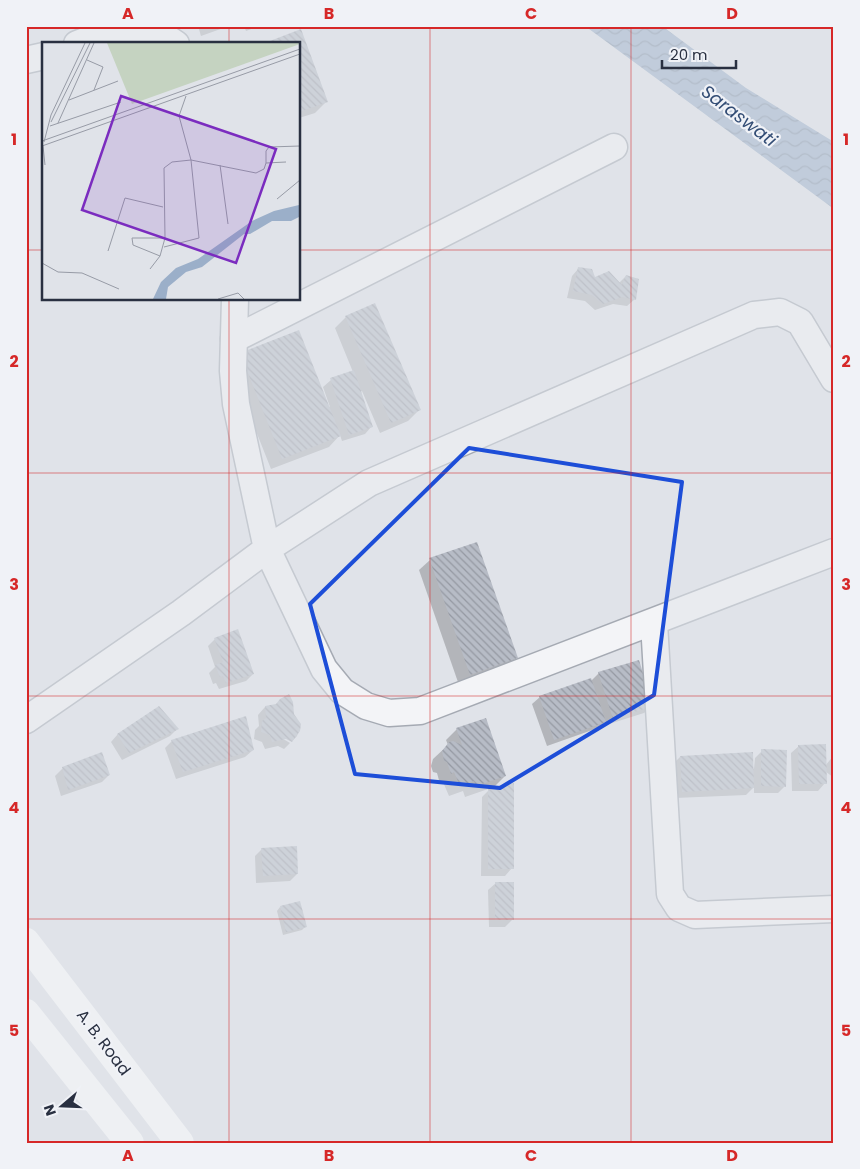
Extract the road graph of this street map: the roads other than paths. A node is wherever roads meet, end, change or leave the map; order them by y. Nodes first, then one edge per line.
1 (112, 28) edge
2 (81, 42) edge
3 (173, 42) edge
4 (42, 56) edge
5 (26, 60) edge
6 (614, 147) dead end
7 (235, 300) edge
8 (234, 339) junction
9 (834, 380) edge
10 (267, 548) junction
11 (834, 552) edge
12 (654, 623) junction
13 (26, 720) edge
14 (834, 909) edge
15 (26, 942) edge
16 (26, 1013) edge
17 (130, 1143) edge
18 (180, 1143) edge

1 - 2 street
1 - 3 street
4 - 5 street
6 - 8 street
7 - 8 street
8 - 10 street
9 - 10 street
10 - 12 street
10 - 13 street
11 - 12 street
12 - 14 street
15 - 18 main road, A. B. Road
16 - 17 main road

